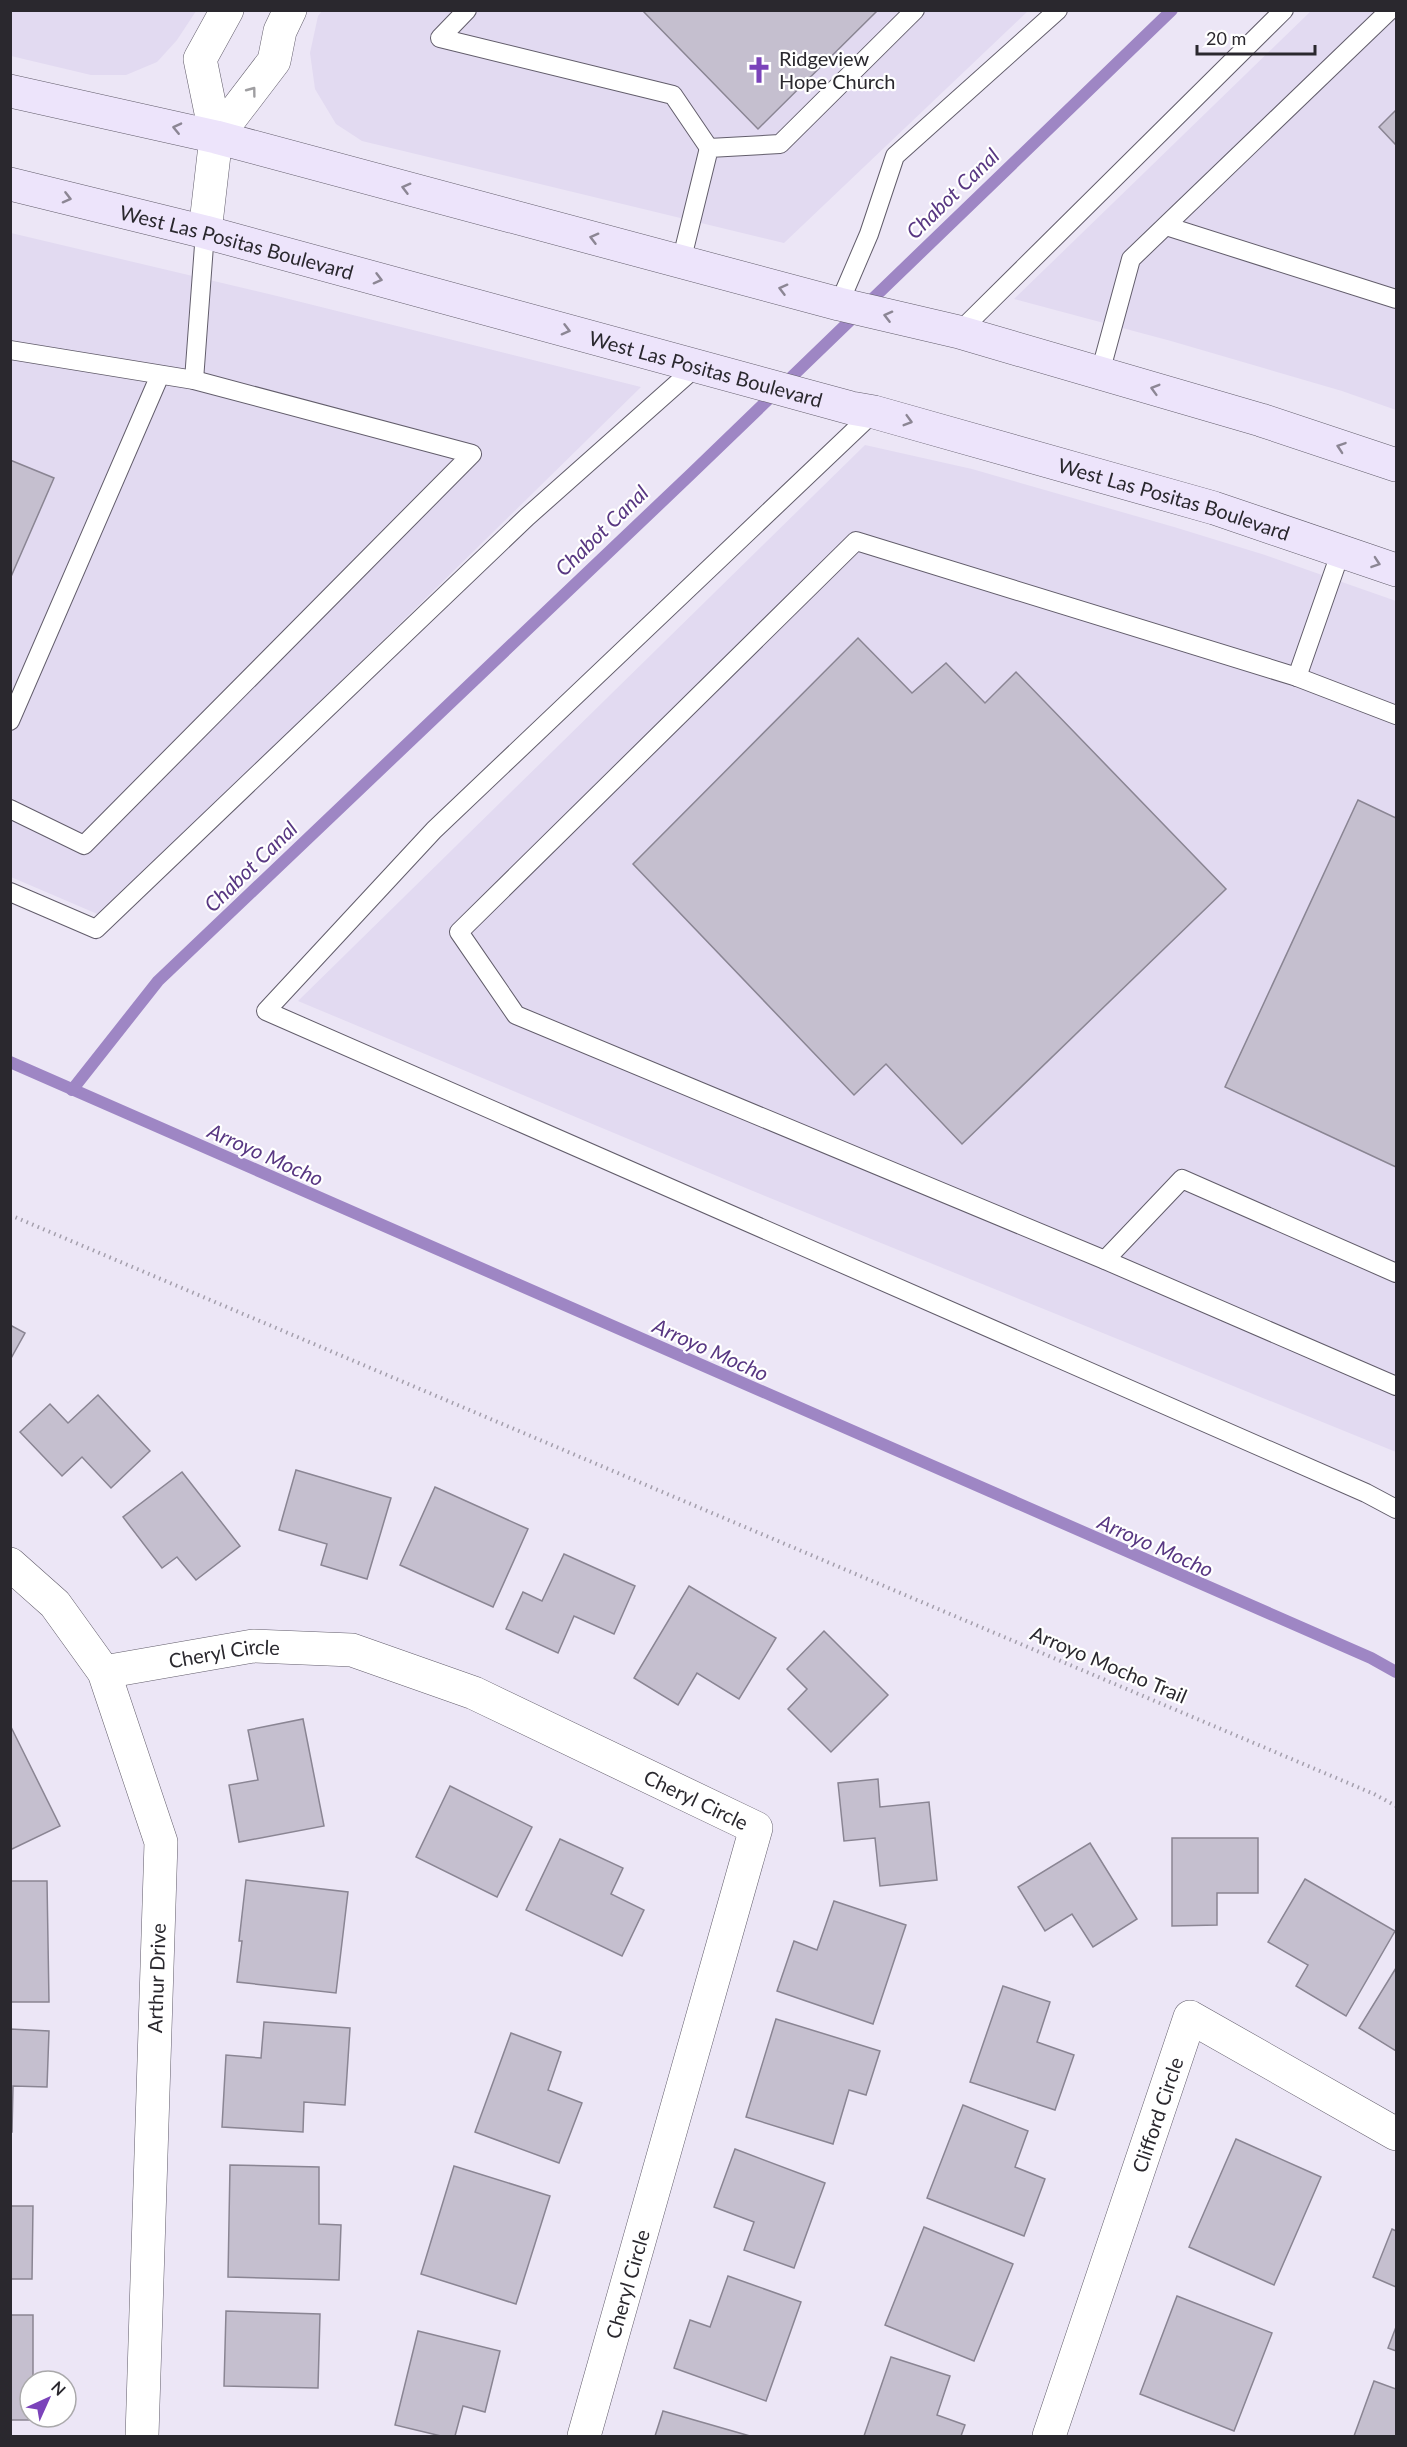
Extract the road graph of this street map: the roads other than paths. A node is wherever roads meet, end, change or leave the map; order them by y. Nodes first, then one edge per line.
1 (227, 10) edge
2 (290, 10) edge
3 (467, 10) edge
4 (915, 10) edge
5 (1058, 10) edge
6 (1284, 10) edge
7 (1390, 10) edge
8 (10, 91) edge
9 (216, 137) junction
10 (709, 148) junction
11 (10, 184) edge
12 (1166, 226) junction
13 (205, 232) junction
14 (681, 262) junction
15 (1396, 299) edge
16 (839, 304) junction
17 (948, 330) junction
18 (10, 350) edge
19 (708, 369) junction
20 (1100, 373) junction
21 (160, 375) junction
22 (194, 380) junction
23 (863, 410) junction
24 (1396, 465) edge
25 (1341, 551) junction
26 (1396, 570) edge
27 (1297, 677) junction
28 (1396, 715) edge
29 (10, 721) edge
30 (10, 809) edge
31 (10, 892) edge
32 (1105, 1260) junction
33 (1396, 1273) edge
34 (1396, 1386) edge
35 (1396, 1509) edge
36 (10, 1564) edge
37 (104, 1672) junction
38 (1396, 2134) edge
39 (142, 2436) edge
40 (584, 2436) edge
41 (1049, 2436) edge

1 - 9 street
9 -> 2 street
3 - 10 lane
4 - 10 lane
5 - 16 lane
6 - 17 lane
7 - 12 lane
9 -> 8 main road
9 - 13 street
14 -> 9 main road
10 - 14 lane
11 -> 13 main road, West Las Positas Boulevard
12 - 15 lane
12 - 20 lane
13 -> 19 main road, West Las Positas Boulevard
13 - 22 lane
16 -> 14 main road
17 -> 16 main road
17 - 20 main road
18 - 21 lane
19 - 23 main road, West Las Positas Boulevard
19 - 31 lane
24 -> 20 main road
21 - 22 lane
21 - 29 lane
22 - 30 lane
23 -> 25 main road, West Las Positas Boulevard
23 - 35 lane
25 -> 26 main road, West Las Positas Boulevard
25 - 27 lane
27 - 28 lane
27 - 32 lane
32 - 33 lane
32 - 34 lane
36 - 37 street, Arthur Drive
37 - 39 street, Arthur Drive
37 - 40 street, Cheryl Circle
38 - 41 street, Clifford Circle

